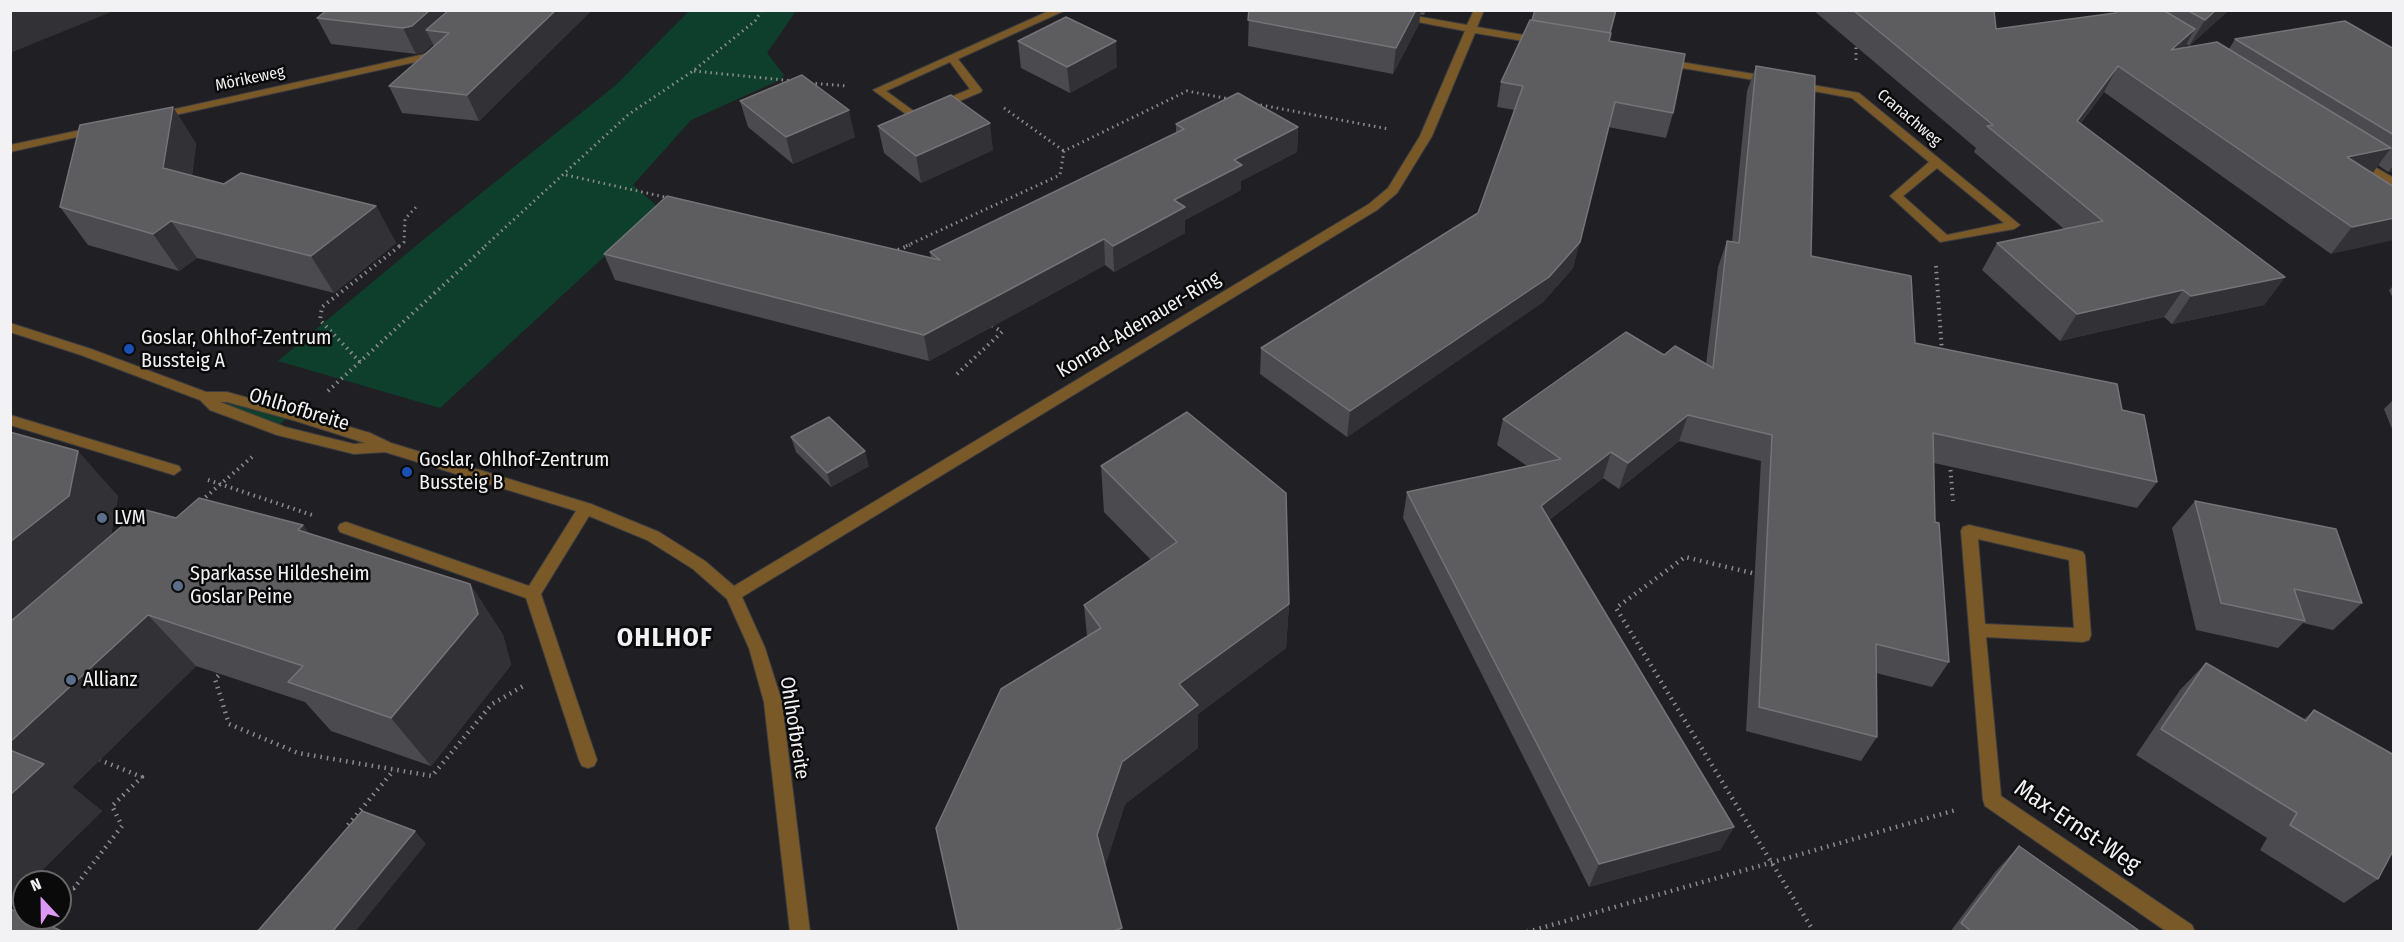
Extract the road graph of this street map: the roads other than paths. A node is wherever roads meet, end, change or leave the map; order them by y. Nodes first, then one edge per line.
1 (1061, 10) edge
2 (1360, 10) edge
3 (1479, 10) edge
4 (1472, 29) junction
5 (446, 41) edge
6 (1553, 43) edge
7 (952, 58) junction
8 (1646, 59) edge
9 (148, 118) edge
10 (102, 128) edge
11 (10, 149) edge
12 (2345, 153) edge
13 (1936, 162) junction
14 (2394, 184) edge
15 (10, 327) edge
16 (205, 397) junction
17 (10, 420) edge
18 (386, 447) junction
19 (174, 470) road end
20 (586, 508) junction
21 (346, 528) road end
22 (532, 594) junction
23 (733, 595) junction
24 (1978, 630) junction
25 (588, 760) dead end
26 (800, 932) edge
27 (2185, 932) edge

1 - 7 street
2 - 4 street
3 - 4 street, Konrad-Adenauer-Ring
4 - 6 street
4 - 23 street, Konrad-Adenauer-Ring
5 - 9 street, Mörikeweg
7 - 7 street
8 - 13 street, Cranachweg
10 - 11 street
12 - 14 street
13 - 13 street, Cranachweg
15 - 16 street, Ohlhofbreite
16 - 18 street, Ohlhofbreite
16 - 18 street, Ohlhofbreite
17 - 19 street
18 - 20 street, Ohlhofbreite
20 - 22 street
20 - 23 street, Ohlhofbreite
21 - 22 street
22 - 25 street
23 - 26 street, Ohlhofbreite
24 - 24 street, Max-Ernst-Weg
24 - 27 street, Max-Ernst-Weg

